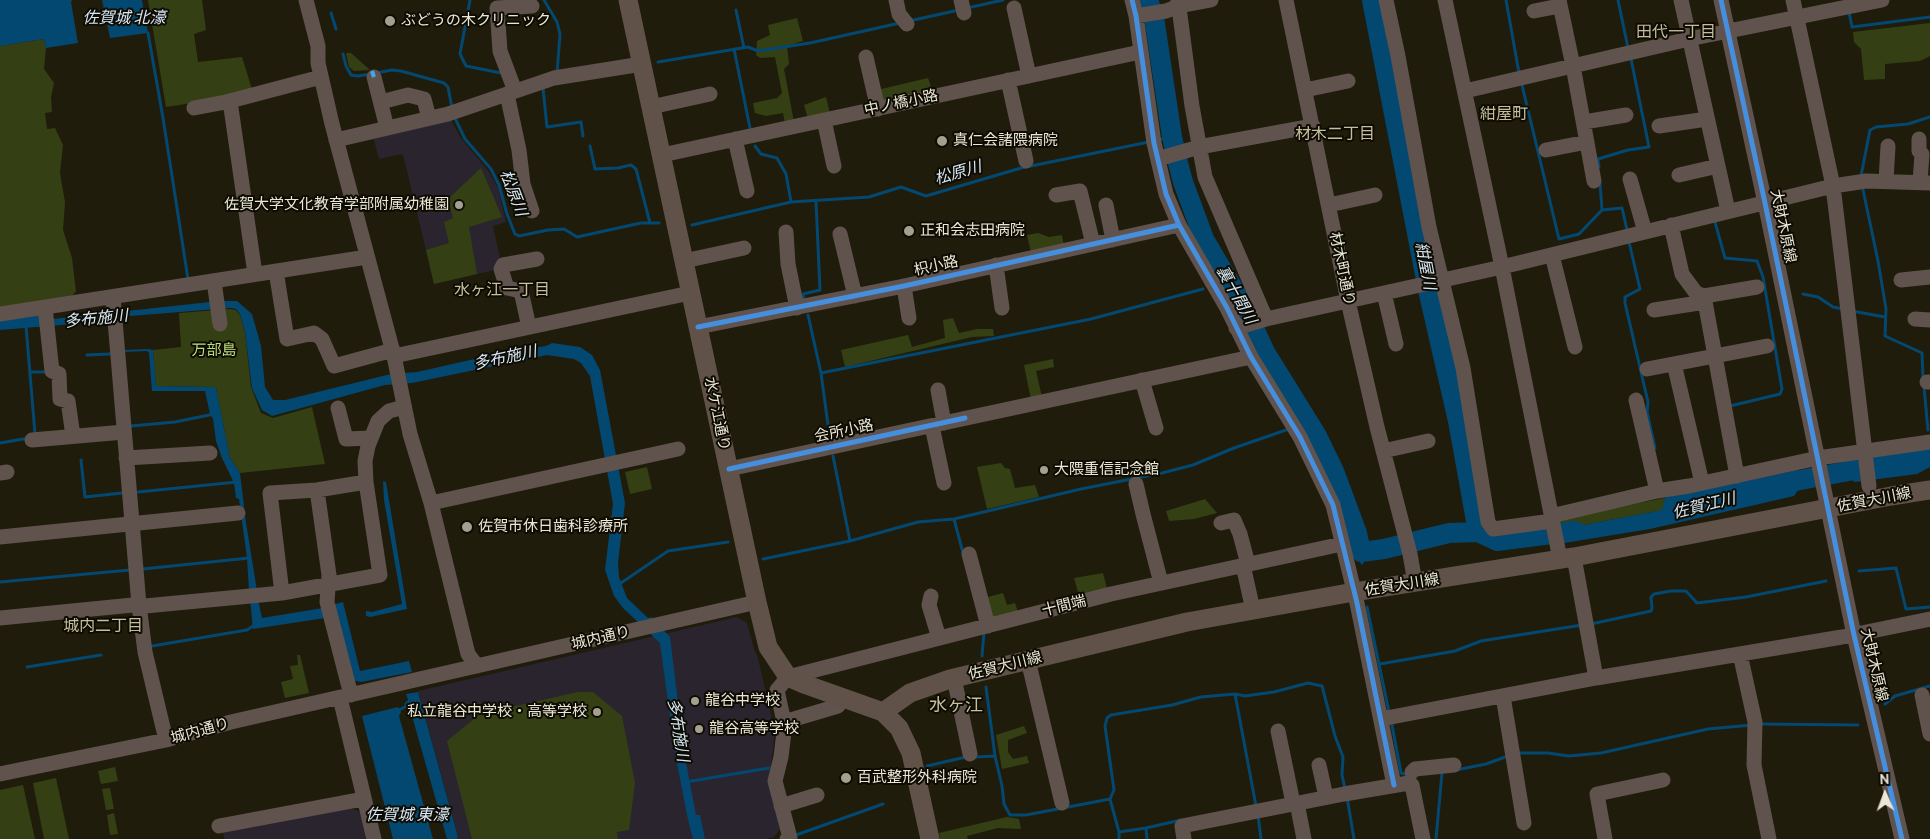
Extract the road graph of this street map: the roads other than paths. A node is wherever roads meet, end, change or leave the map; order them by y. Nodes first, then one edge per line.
1 (306, 0) edge
2 (628, 0) edge
3 (896, 0) edge
4 (1132, 0) edge
5 (1211, 0) edge
6 (1286, 0) edge
7 (1386, 0) edge
8 (1445, 0) edge
9 (1681, 0) edge
10 (1721, 0) edge
11 (1793, 0) edge
12 (1882, 0) edge
13 (1559, 3) edge
14 (532, 6) dead end
15 (1174, 6) edge
16 (1014, 8) dead end
17 (1534, 11) dead end
18 (1139, 15) junction
19 (1797, 18) junction
20 (905, 22) dead end
21 (1727, 32) junction
22 (1689, 40) junction
23 (1140, 52) junction
24 (866, 57) dead end
25 (642, 64) junction
26 (1573, 66) junction
27 (1029, 76) junction
28 (321, 77) junction
29 (374, 77) dead end
30 (1008, 80) junction
31 (1348, 81) dead end
32 (1305, 90) junction
33 (1465, 91) junction
34 (511, 93) junction
35 (710, 94) dead end
36 (230, 101) junction
37 (380, 102) junction
38 (651, 107) junction
39 (194, 108) dead end
40 (878, 109) junction
41 (1626, 115) dead end
42 (429, 118) junction
43 (1707, 119) junction
44 (824, 120) junction
45 (1584, 122) junction
46 (1313, 126) junction
47 (1659, 126) dead end
48 (387, 128) junction
49 (1919, 139) dead end
50 (336, 140) junction
51 (735, 140) junction
52 (1587, 142) junction
53 (1888, 146) dead end
54 (1197, 148) junction
55 (1546, 150) dead end
56 (662, 155) junction
57 (1161, 158) junction
58 (1026, 160) dead end
59 (834, 166) dead end
60 (1718, 166) junction
61 (1679, 175) dead end
62 (1630, 179) dead end
63 (1594, 181) dead end
64 (1886, 181) junction
65 (1925, 183) edge
66 (1833, 186) junction
67 (746, 191) dead end
68 (1056, 195) dead end
69 (1375, 195) dead end
70 (1765, 203) junction
71 (1106, 205) dead end
72 (1329, 205) junction
73 (532, 210) dead end
74 (1728, 211) junction
75 (1179, 225) junction
76 (1671, 225) junction
77 (786, 232) dead end
78 (1645, 232) junction
79 (840, 234) dead end
80 (1114, 240) junction
81 (1093, 244) junction
82 (744, 248) dead end
83 (1552, 255) junction
84 (367, 257) junction
85 (537, 259) dead end
86 (684, 261) junction
87 (996, 265) junction
88 (1502, 267) junction
89 (276, 271) junction
90 (255, 274) junction
91 (1930, 277) edge
92 (1441, 280) junction
93 (1900, 280) dead end
94 (214, 281) junction
95 (904, 286) junction
96 (1757, 287) dead end
97 (690, 293) junction
98 (1384, 293) junction
99 (854, 296) junction
100 (1705, 299) junction
101 (1348, 301) junction
102 (114, 308) junction
103 (797, 308) junction
104 (1002, 308) dead end
105 (1654, 310) dead end
106 (218, 311) dead end
107 (0, 314) edge
108 (46, 317) junction
109 (909, 318) dead end
110 (1264, 319) junction
111 (529, 327) junction
112 (698, 327) junction
113 (1238, 328) junction
114 (1396, 344) dead end
115 (1767, 346) dead end
116 (1575, 348) dead end
117 (1716, 355) junction
118 (1251, 357) junction
119 (394, 358) junction
120 (1647, 369) dead end
121 (1676, 372) dead end
122 (1142, 380) junction
123 (938, 390) dead end
124 (1636, 400) dead end
125 (404, 407) junction
126 (338, 408) dead end
127 (938, 424) junction
128 (1156, 428) dead end
129 (124, 432) junction
130 (73, 436) junction
131 (371, 438) junction
132 (32, 440) dead end
133 (1428, 441) dead end
134 (1930, 442) edge
135 (678, 449) dead end
136 (1865, 450) junction
137 (1383, 451) junction
138 (210, 453) dead end
139 (126, 458) junction
140 (1818, 458) junction
141 (729, 469) junction
142 (1737, 476) junction
143 (366, 482) junction
144 (943, 483) dead end
145 (1702, 483) junction
146 (1136, 484) dead end
147 (1869, 486) dead end
148 (317, 490) junction
149 (1663, 490) junction
150 (1930, 490) edge
151 (1827, 502) junction
152 (431, 504) junction
153 (238, 513) dead end
154 (1552, 520) junction
155 (132, 523) junction
156 (1221, 523) dead end
157 (0, 537) edge
158 (1342, 544) junction
159 (1563, 552) junction
160 (969, 554) dead end
161 (1245, 565) junction
162 (1161, 583) junction
163 (1415, 583) junction
164 (328, 586) junction
165 (1354, 592) junction
166 (282, 593) junction
167 (931, 596) dead end
168 (756, 602) junction
169 (1252, 603) junction
170 (139, 605) junction
171 (0, 618) edge
172 (1930, 619) edge
173 (988, 626) junction
174 (1854, 635) junction
175 (939, 638) junction
176 (1740, 654) junction
177 (1028, 660) junction
178 (477, 666) junction
179 (788, 676) junction
180 (954, 678) junction
181 (1596, 678) junction
182 (1922, 695) dead end
183 (345, 696) junction
184 (1503, 696) junction
185 (841, 697) junction
186 (883, 712) junction
187 (1387, 718) junction
188 (784, 722) junction
189 (1278, 731) dead end
190 (1930, 734) edge
191 (166, 740) junction
192 (970, 754) dead end
193 (1319, 765) dead end
194 (1454, 765) dead end
195 (1412, 772) dead end
196 (0, 774) edge
197 (1664, 780) dead end
198 (1394, 785) junction
199 (817, 796) dead end
200 (1326, 797) junction
201 (363, 799) junction
202 (1062, 803) dead end
203 (1295, 803) junction
204 (786, 804) junction
205 (1524, 823) dead end
206 (219, 826) dead end
207 (374, 839) edge
208 (789, 839) edge
209 (930, 839) edge
210 (1184, 839) edge
211 (1304, 839) edge
212 (1423, 839) edge
213 (1606, 839) edge
214 (1769, 839) edge
215 (1902, 839) edge

1 - 28 street
2 - 25 main road, 水ケ江通り
3 - 20 street
4 - 18 street
5 - 15 street
6 - 32 street, 材木町通り
7 - 92 street
8 - 33 street
9 - 22 street
10 - 21 street, 大財木原線
11 - 19 street
12 - 19 street
13 - 17 street
13 - 26 street
14 - 34 street
15 - 18 street
15 - 54 street
16 - 27 street
18 - 23 street
19 - 21 street
19 - 66 street
21 - 22 street
21 - 70 street, 大財木原線
22 - 26 street
22 - 43 street
23 - 27 street, 中ノ橋小路
23 - 57 street
24 - 40 street
25 - 34 street
25 - 38 main road, 水ケ江通り
26 - 33 street
26 - 45 street
27 - 30 street, 中ノ橋小路
28 - 36 street
28 - 50 street
29 - 37 street
30 - 40 street, 中ノ橋小路
30 - 58 street
31 - 32 street
32 - 46 street, 材木町通り
33 - 88 street
34 - 42 street
34 - 73 street
35 - 38 street
36 - 39 street
36 - 90 street
37 - 42 street
37 - 48 street
38 - 56 main road, 水ケ江通り
40 - 44 street, 中ノ橋小路
41 - 45 street
42 - 48 street
43 - 47 street
43 - 60 street
44 - 51 street, 中ノ橋小路
44 - 59 street
45 - 52 street
46 - 54 street
46 - 72 street, 材木町通り
48 - 50 street
49 - 65 street
50 - 84 street
51 - 56 street, 中ノ橋小路
51 - 67 street
52 - 55 street
52 - 63 street
53 - 64 street
54 - 57 street
54 - 110 street
56 - 86 main road, 水ケ江通り
57 - 75 street
60 - 61 street
60 - 74 street
62 - 78 street
64 - 65 street
64 - 66 street
66 - 70 street
66 - 136 street
68 - 81 street
69 - 72 street
70 - 74 street
70 - 140 street, 大財木原線
71 - 80 street
72 - 101 street, 材木町通り
74 - 76 street
75 - 80 street, 枳小路
75 - 113 street
76 - 78 street
76 - 100 street
77 - 103 street
78 - 83 street
79 - 99 street
80 - 81 street, 枳小路
81 - 87 street, 枳小路
82 - 86 street
83 - 88 street
83 - 116 street
84 - 89 street
84 - 119 street
85 - 111 street
86 - 97 main road, 水ケ江通り
87 - 95 street, 枳小路
87 - 104 street
88 - 92 street
88 - 154 street
89 - 90 street
89 - 119 street
90 - 94 street
91 - 93 street
92 - 98 street
92 - 154 street
94 - 102 street
94 - 106 street
95 - 99 street, 枳小路
95 - 109 street
96 - 100 street
97 - 111 street
97 - 112 main road, 水ケ江通り
98 - 101 street
98 - 114 street
99 - 103 street, 枳小路
100 - 105 street
100 - 117 street
101 - 110 street
101 - 137 street, 材木町通り
102 - 108 street
102 - 129 street
103 - 112 street, 枳小路
107 - 108 street
108 - 130 street
110 - 113 street
111 - 119 street
112 - 141 main road, 水ケ江通り
113 - 118 street
115 - 117 street
117 - 120 street
117 - 142 street
118 - 122 street, 会所小路
118 - 158 street
119 - 125 street
121 - 145 street
122 - 127 street, 会所小路
122 - 128 street
123 - 127 street
124 - 149 street
125 - 131 street
125 - 152 street
126 - 131 street
127 - 141 street, 会所小路
127 - 144 street
129 - 130 street
129 - 139 street
130 - 132 street
131 - 143 street
133 - 137 street
134 - 136 street
135 - 152 street
136 - 140 street
136 - 147 street
137 - 163 street, 材木町通り
138 - 139 street
139 - 155 street
140 - 142 street
140 - 151 street, 大財木原線
141 - 168 main road, 水ケ江通り
142 - 145 street
143 - 148 street
143 - 164 street
145 - 149 street
146 - 162 street
148 - 164 street
148 - 166 street
149 - 154 street
150 - 151 main road, 佐賀大川線
151 - 159 main road, 佐賀大川線
151 - 174 street, 大財木原線
152 - 178 street
153 - 155 street
154 - 159 street
155 - 157 street
155 - 170 street
156 - 161 street
158 - 161 street, 十間端
158 - 165 street
159 - 163 main road, 佐賀大川線
159 - 181 street
160 - 173 street
161 - 162 street, 十間端
161 - 169 street
162 - 173 street, 十間端
163 - 165 main road, 佐賀大川線
164 - 166 street
164 - 183 street
165 - 169 main road, 佐賀大川線
165 - 187 street
166 - 170 street
167 - 175 street
168 - 178 street, 城内通り
168 - 179 main road, 水ケ江通り
169 - 177 main road, 佐賀大川線
170 - 171 street
170 - 191 street
172 - 174 street
173 - 175 street, 十間端
174 - 176 street
174 - 215 street, 大財木原線
175 - 179 street, 十間端
176 - 181 street
176 - 214 street
177 - 180 main road, 佐賀大川線
177 - 202 street
178 - 183 street, 城内通り
179 - 185 main road
179 - 188 street
180 - 186 main road, 佐賀大川線
180 - 192 street
181 - 184 street
182 - 190 street
183 - 191 street, 城内通り
183 - 201 street
184 - 187 street
184 - 205 street
185 - 186 main road
185 - 188 street
186 - 209 main road
187 - 198 street
188 - 204 street
189 - 203 street
191 - 196 street, 城内通り
193 - 200 street
194 - 195 street
197 - 213 street
198 - 200 street
198 - 212 street
199 - 204 street
200 - 203 street
201 - 206 street
201 - 207 street
203 - 210 street
203 - 211 street
204 - 208 street

